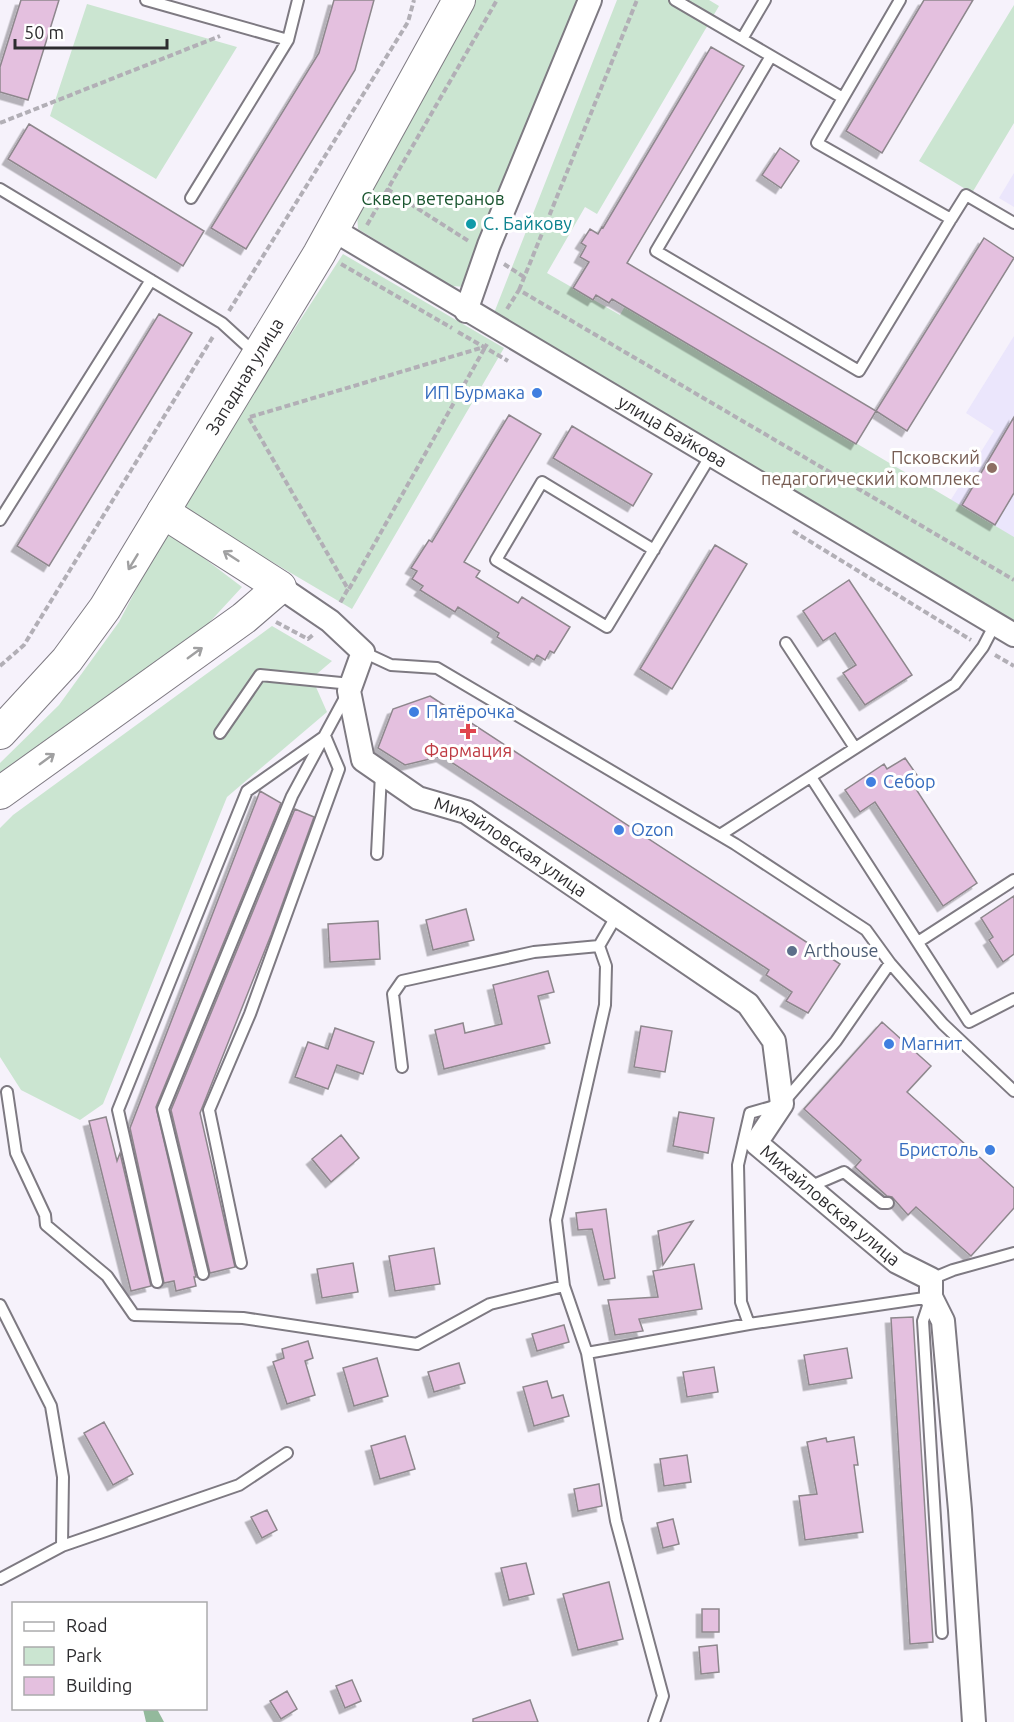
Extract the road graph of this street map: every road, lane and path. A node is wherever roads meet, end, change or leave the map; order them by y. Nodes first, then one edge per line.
1 (146, 0) edge
2 (298, 0) edge
3 (459, 0) edge
4 (497, 0) edge
5 (590, 0) edge
6 (638, 0) edge
7 (675, 0) edge
8 (765, 0) edge
9 (900, 0) edge
10 (243, 28) junction
11 (742, 39) junction
12 (288, 40) junction
13 (771, 56) junction
14 (843, 98) junction
15 (0, 123) edge
16 (0, 189) edge
17 (387, 189) junction
18 (191, 198) dead end
19 (951, 219) junction
20 (1014, 223) edge
21 (486, 252) junction
22 (338, 254) junction
23 (524, 277) junction
24 (151, 280) junction
25 (519, 290) junction
26 (466, 311) junction
27 (497, 328) junction
28 (485, 347) junction
29 (256, 354) junction
30 (515, 365) dead end
31 (254, 408) dead end
32 (248, 417) junction
33 (711, 455) junction
34 (163, 512) junction
35 (0, 520) edge
36 (791, 529) dead end
37 (654, 550) junction
38 (1014, 580) edge
39 (280, 587) junction
40 (348, 589) junction
41 (330, 621) junction
42 (1004, 629) edge
43 (786, 643) dead end
44 (983, 647) junction
45 (363, 652) junction
46 (1014, 666) edge
47 (350, 688) junction
48 (0, 733) edge
49 (220, 733) dead end
50 (325, 736) junction
51 (855, 748) junction
52 (381, 774) junction
53 (811, 777) junction
54 (0, 793) edge
55 (720, 836) junction
56 (377, 854) dead end
57 (1014, 880) edge
58 (617, 915) junction
59 (918, 942) junction
60 (599, 946) junction
61 (890, 963) junction
62 (1014, 999) edge
63 (402, 1067) dead end
64 (1014, 1090) edge
65 (7, 1092) dead end
66 (782, 1104) junction
67 (809, 1187) junction
68 (888, 1203) dead end
69 (1014, 1253) edge
70 (241, 1263) dead end
71 (203, 1274) dead end
72 (157, 1282) dead end
73 (564, 1286) junction
74 (931, 1288) junction
75 (0, 1305) edge
76 (749, 1324) junction
77 (587, 1353) junction
78 (287, 1453) dead end
79 (62, 1546) junction
80 (0, 1580) edge
81 (942, 1633) dead end
82 (654, 1722) edge
83 (974, 1722) edge

1 - 10 lane
2 - 12 lane
3 - 22 street, Западная улица
4 - 17 path
5 - 21 street
6 - 23 path
7 - 11 lane
8 - 11 lane
9 - 14 lane
10 - 12 lane
10 - 15 path
11 - 13 lane
12 - 18 lane
13 - 14 lane
13 - 19 lane
14 - 19 lane
16 - 24 lane
17 - 21 path
17 - 22 path
19 - 20 lane
21 - 23 path
21 - 26 street
22 - 26 street, улица Байкова
22 - 28 path
22 - 29 street, Западная улица
23 - 25 path
24 - 29 lane
24 - 35 lane
25 - 27 path
25 - 38 path
26 - 27 street, улица Байкова
27 - 28 path
27 - 33 street, улица Байкова
28 - 30 path
28 - 32 path
28 - 40 path
29 - 34 street, Западная улица
31 - 32 path
32 - 40 path
33 - 37 lane
33 - 42 street, улица Байкова
39 -> 34 street
34 -> 48 street, Западная улица
36 - 44 path
37 - 37 lane
39 - 41 street
54 -> 39 street
40 - 41 path
41 - 45 street
42 - 44 lane
43 - 51 lane
44 - 46 path
44 - 51 lane
45 - 47 street
45 - 55 lane
47 - 49 lane
47 - 50 lane
47 - 52 street, Михайловская улица
50 - 70 lane
50 - 71 lane
50 - 72 lane
51 - 53 lane
52 - 56 lane
52 - 58 street, Михайловская улица
53 - 55 lane
53 - 59 lane
55 - 61 lane
57 - 59 lane
58 - 60 lane
58 - 66 street, Михайловская улица
59 - 62 lane
60 - 63 lane
60 - 73 lane
61 - 64 lane
61 - 66 lane
65 - 73 lane
66 - 67 street, Михайловская улица
66 - 76 lane
67 - 68 lane
67 - 74 street, Михайловская улица
69 - 74 lane
73 - 77 lane
74 - 76 lane
74 - 81 lane
74 - 83 street
75 - 79 lane
76 - 77 lane
77 - 82 lane
78 - 79 lane
79 - 80 lane

